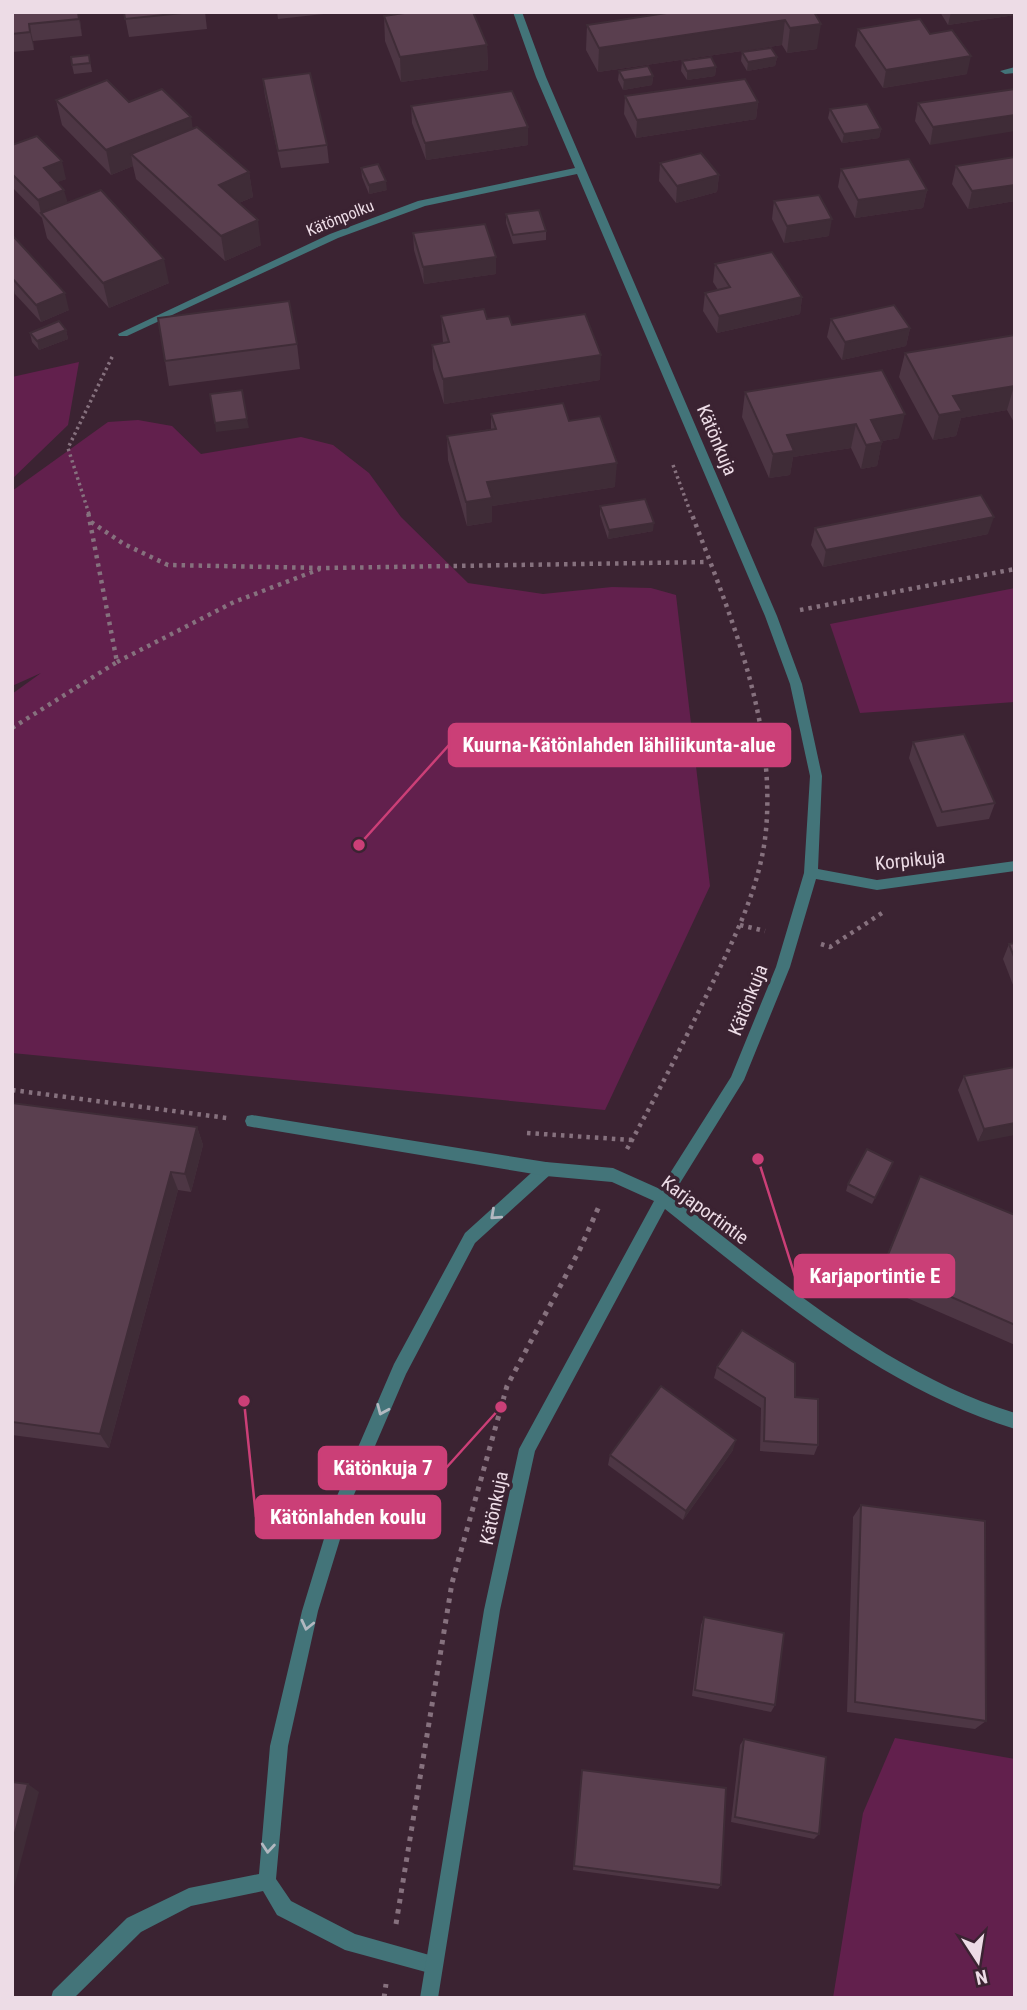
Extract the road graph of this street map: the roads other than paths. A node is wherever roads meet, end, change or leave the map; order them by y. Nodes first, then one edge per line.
1 (517, 12) edge
2 (581, 170) junction
3 (122, 334) road end
4 (1015, 866) edge
5 (811, 873) junction
6 (252, 1121) road end
7 (545, 1169) junction
8 (663, 1198) junction
9 (1015, 1421) edge
10 (267, 1881) junction
11 (433, 1965) junction
12 (60, 1998) edge
13 (429, 1998) edge

1 - 2 street, Kätönkuja
2 - 3 street, Kätönpolku
2 - 5 street, Kätönkuja
4 - 5 street, Korpikuja
5 - 8 street, Kätönkuja
6 - 7 street, Karjaportintie
7 - 8 street, Karjaportintie
7 -> 10 street
8 - 9 street, Karjaportintie
8 - 11 street, Kätönkuja
10 - 11 street
10 - 12 street
11 - 13 street, Kätönkuja

